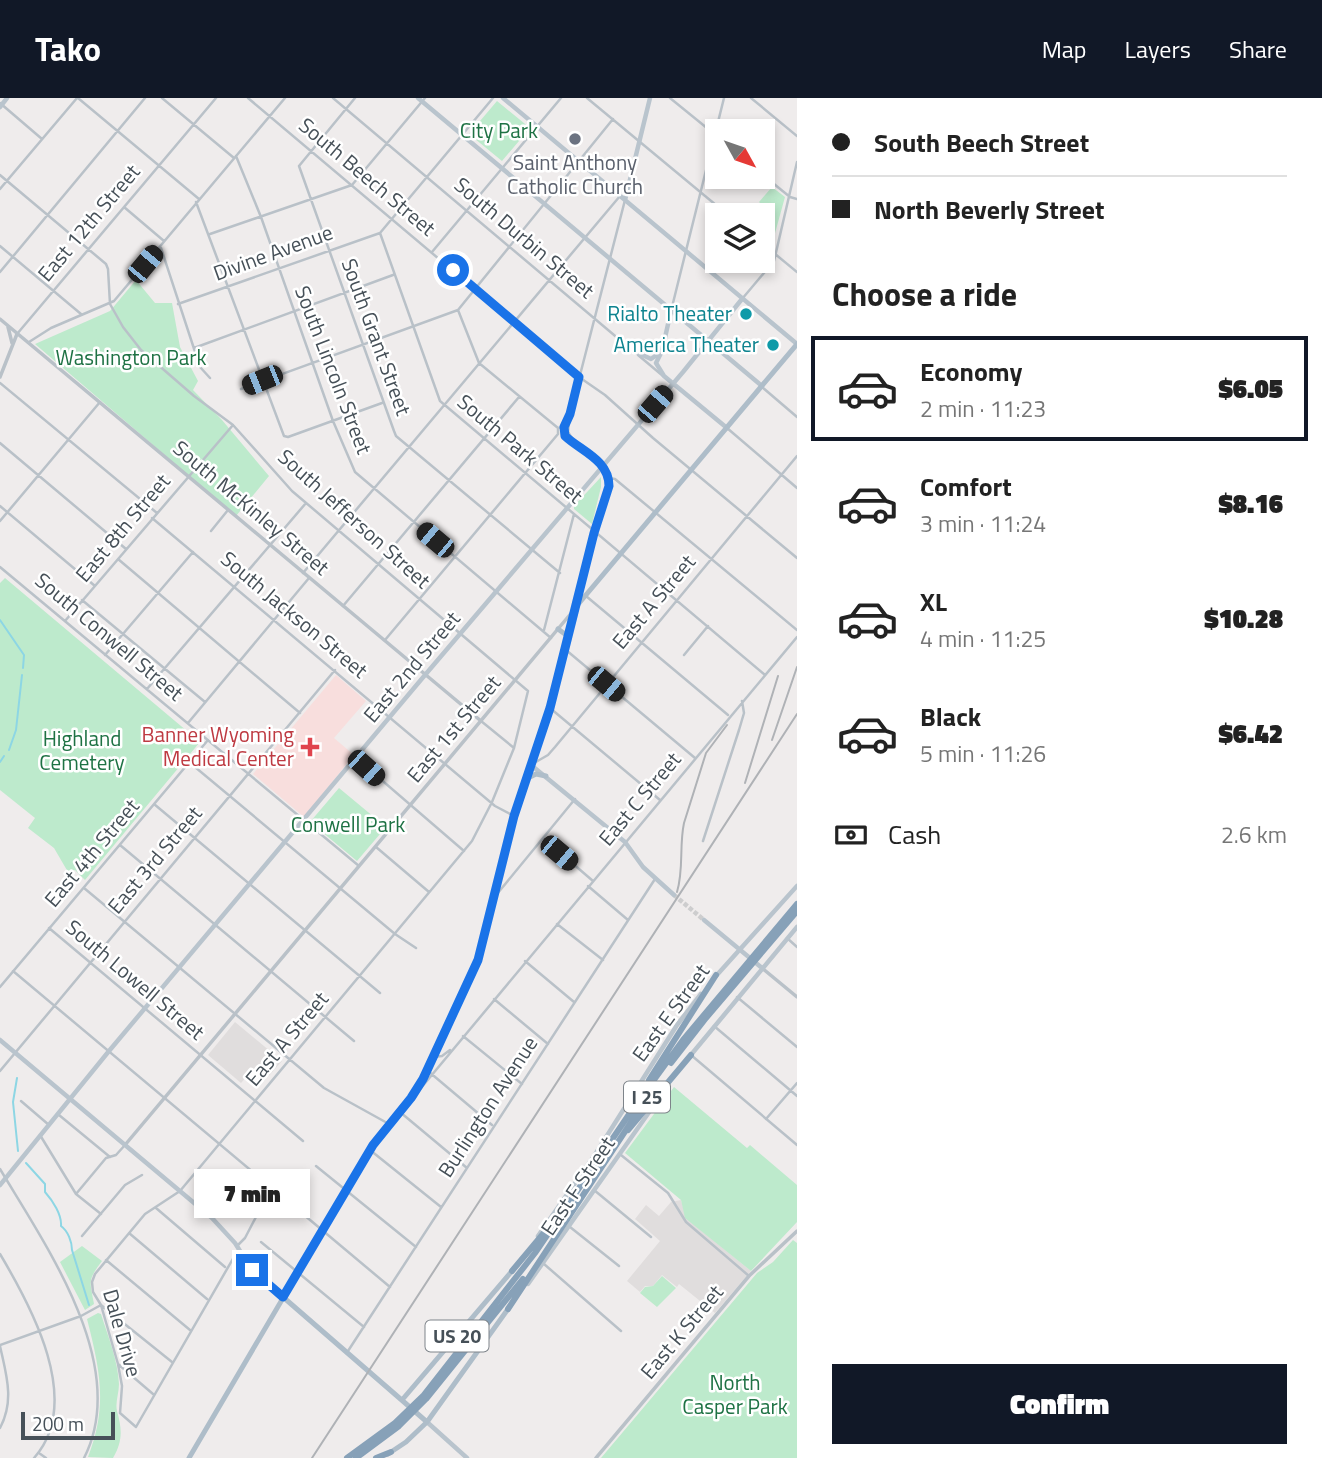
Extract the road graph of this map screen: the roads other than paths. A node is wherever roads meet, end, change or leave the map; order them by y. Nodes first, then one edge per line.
1 (7, 98) edge
2 (78, 98) edge
3 (145, 98) edge
4 (162, 98) edge
5 (216, 98) edge
6 (248, 98) edge
7 (285, 98) edge
8 (334, 98) edge
9 (355, 98) edge
10 (493, 98) edge
11 (503, 98) edge
12 (561, 98) edge
13 (587, 98) edge
14 (650, 98) edge
15 (670, 98) edge
16 (724, 98) edge
17 (751, 98) edge
18 (422, 99) edge
19 (1, 105) edge
20 (345, 108) junction
21 (270, 116) junction
22 (613, 119) junction
23 (720, 119) edge
24 (194, 124) junction
25 (537, 127) junction
26 (705, 127) edge
27 (118, 131) junction
28 (463, 135) junction
29 (797, 136) edge
30 (43, 139) junction
31 (640, 140) junction
32 (387, 142) junction
33 (311, 151) junction
34 (235, 157) junction
35 (578, 161) junction
36 (797, 162) edge
37 (158, 165) junction
38 (502, 169) junction
39 (705, 174) edge
40 (0, 175) edge
41 (428, 177) junction
42 (7, 181) junction
43 (352, 185) junction
44 (775, 185) edge
45 (0, 189) edge
46 (700, 192) junction
47 (620, 196) junction
48 (790, 197) junction
49 (309, 198) junction
50 (797, 199) edge
51 (625, 200) junction
52 (198, 201) junction
53 (543, 203) junction
54 (713, 203) edge
55 (124, 207) junction
56 (467, 211) junction
57 (48, 215) junction
58 (261, 217) junction
59 (393, 219) junction
60 (380, 233) junction
61 (209, 235) junction
62 (584, 237) junction
63 (164, 242) junction
64 (509, 245) junction
65 (0, 246) edge
66 (160, 246) junction
67 (89, 249) junction
68 (327, 250) junction
69 (686, 252) junction
70 (432, 253) junction
71 (776, 255) junction
72 (12, 257) junction
73 (610, 259) junction
74 (278, 268) junction
75 (0, 272) edge
76 (797, 272) edge
77 (393, 275) junction
78 (548, 279) junction
79 (228, 286) junction
80 (474, 288) junction
81 (53, 291) junction
82 (343, 293) junction
83 (742, 299) junction
84 (110, 304) junction
85 (178, 304) junction
86 (458, 310) junction
87 (671, 310) junction
88 (293, 311) junction
89 (81, 314) junction
90 (594, 317) junction
91 (0, 319) edge
92 (513, 321) junction
93 (7, 325) junction
94 (412, 326) junction
95 (243, 329) junction
96 (17, 334) junction
97 (708, 341) junction
98 (28, 343) junction
99 (362, 344) junction
100 (797, 344) edge
101 (194, 348) junction
102 (11, 349) junction
103 (634, 351) junction
104 (662, 351) junction
105 (312, 362) junction
106 (479, 363) junction
107 (664, 376) junction
108 (0, 377) edge
109 (579, 377) junction
110 (209, 378) dead end
111 (262, 380) junction
112 (0, 383) edge
113 (672, 384) junction
114 (762, 386) junction
115 (241, 389) dead end
116 (519, 397) junction
117 (100, 402) junction
118 (383, 402) junction
119 (444, 404) junction
120 (570, 414) junction
121 (797, 416) edge
122 (333, 421) junction
123 (233, 425) junction
124 (637, 425) junction
125 (564, 427) junction
126 (558, 428) junction
127 (727, 428) junction
128 (558, 434) junction
129 (565, 436) junction
130 (68, 439) junction
131 (484, 439) junction
132 (0, 443) edge
133 (575, 443) junction
134 (409, 447) junction
135 (797, 456) edge
136 (602, 466) junction
137 (692, 470) junction
138 (525, 473) junction
139 (781, 474) junction
140 (38, 475) junction
141 (188, 475) junction
142 (609, 478) junction
143 (449, 481) junction
144 (374, 488) junction
145 (797, 488) edge
146 (306, 503) junction
147 (0, 506) edge
148 (567, 508) junction
149 (228, 510) junction
150 (7, 512) junction
151 (657, 512) junction
152 (157, 513) junction
153 (574, 514) junction
154 (490, 515) junction
155 (746, 516) junction
156 (152, 518) junction
157 (0, 521) edge
158 (414, 522) junction
159 (338, 530) junction
160 (211, 531) dead end
161 (594, 533) junction
162 (269, 544) junction
163 (126, 549) junction
164 (531, 550) junction
165 (193, 552) junction
166 (621, 554) junction
167 (455, 557) junction
168 (711, 558) junction
169 (797, 558) edge
170 (118, 559) junction
171 (379, 565) junction
172 (0, 567) edge
173 (303, 573) junction
174 (559, 573) junction
175 (309, 578) junction
176 (235, 585) junction
177 (95, 586) junction
178 (496, 592) junction
179 (158, 593) junction
180 (586, 596) junction
181 (420, 599) junction
182 (82, 600) junction
183 (676, 600) junction
184 (343, 606) junction
185 (575, 608) junction
186 (274, 620) junction
187 (65, 621) junction
188 (708, 626) junction
189 (200, 627) junction
190 (558, 629) junction
191 (797, 630) edge
192 (544, 631) junction
193 (461, 633) junction
194 (123, 634) junction
195 (569, 637) junction
196 (797, 637) edge
197 (551, 638) junction
198 (385, 640) junction
199 (641, 642) junction
200 (566, 650) junction
201 (105, 655) junction
202 (684, 655) dead end
203 (240, 661) junction
204 (165, 668) junction
205 (335, 670) junction
206 (425, 675) junction
207 (765, 675) junction
208 (516, 679) junction
209 (606, 684) junction
210 (147, 690) junction
211 (528, 691) joint
212 (742, 701) junction
213 (205, 702) junction
214 (550, 708) junction
215 (300, 713) junction
216 (730, 716) junction
217 (391, 717) junction
218 (481, 721) junction
219 (188, 723) junction
220 (571, 726) junction
221 (208, 740) junction
222 (514, 748) junction
223 (356, 758) junction
224 (695, 758) junction
225 (189, 762) junction
226 (447, 763) junction
227 (531, 765) junction
228 (248, 774) junction
229 (546, 776) junction
230 (526, 779) junction
231 (229, 796) junction
232 (575, 799) junction
233 (660, 800) junction
234 (492, 802) junction
235 (154, 804) junction
236 (410, 806) junction
237 (514, 816) junction
238 (304, 820) junction
239 (195, 838) junction
240 (542, 838) junction
241 (704, 841) dead end
242 (285, 842) junction
243 (625, 842) junction
244 (120, 845) junction
245 (376, 847) junction
246 (464, 851) junction
247 (359, 866) junction
248 (655, 879) junction
249 (160, 880) junction
250 (593, 881) junction
251 (250, 884) junction
252 (588, 886) junction
253 (797, 886) edge
254 (84, 888) junction
255 (340, 888) junction
256 (430, 892) junction
257 (674, 895) tunnel mouth
258 (495, 897) junction
259 (797, 904) edge
260 (797, 911) edge
261 (628, 920) junction
262 (704, 920) tunnel mouth
263 (125, 922) junction
264 (557, 923) junction
265 (215, 926) junction
266 (797, 926) edge
267 (49, 928) junction
268 (305, 930) junction
269 (395, 934) junction
270 (787, 938) junction
271 (797, 947) edge
272 (416, 948) dead end
273 (739, 949) junction
274 (760, 951) junction
275 (603, 960) junction
276 (526, 961) junction
277 (90, 963) junction
278 (180, 968) junction
279 (745, 968) junction
280 (762, 968) junction
281 (13, 971) junction
282 (270, 972) junction
283 (716, 975) junction
284 (361, 976) junction
285 (0, 987) edge
286 (380, 993) dead end
287 (737, 997) junction
288 (797, 997) edge
289 (494, 999) junction
290 (575, 1002) junction
291 (54, 1006) junction
292 (145, 1010) junction
293 (235, 1014) junction
294 (325, 1019) junction
295 (714, 1026) junction
296 (463, 1036) junction
297 (0, 1040) edge
298 (354, 1041) dead end
299 (548, 1044) junction
300 (455, 1046) junction
301 (797, 1046) edge
302 (109, 1051) junction
303 (15, 1052) junction
304 (691, 1055) junction
305 (200, 1056) junction
306 (434, 1056) junction
307 (290, 1060) junction
308 (0, 1070) edge
309 (430, 1073) junction
310 (797, 1083) edge
311 (522, 1084) junction
312 (791, 1090) junction
313 (797, 1096) edge
314 (165, 1098) junction
315 (70, 1099) junction
316 (21, 1101) dead end
317 (254, 1102) junction
318 (632, 1110) junction
319 (400, 1112) junction
320 (58, 1114) junction
321 (766, 1119) junction
322 (389, 1124) junction
323 (49, 1125) junction
324 (493, 1126) junction
325 (40, 1135) junction
326 (303, 1142) dead end
327 (219, 1144) junction
328 (125, 1145) junction
329 (797, 1145) edge
330 (370, 1150) junction
331 (619, 1153) junction
332 (110, 1157) junction
333 (605, 1159) junction
334 (316, 1166) dead end
335 (0, 1168) edge
336 (467, 1168) junction
337 (142, 1175) dead end
338 (6, 1178) junction
339 (0, 1185) edge
340 (271, 1188) junction
341 (594, 1190) junction
342 (180, 1191) junction
343 (346, 1191) junction
344 (76, 1194) junction
345 (156, 1208) junction
346 (442, 1208) junction
347 (566, 1208) junction
348 (101, 1214) junction
349 (570, 1227) junction
350 (797, 1231) edge
351 (322, 1232) junction
352 (129, 1233) junction
353 (557, 1233) junction
354 (82, 1236) dead end
355 (651, 1237) dead end
356 (261, 1242) dead end
357 (416, 1247) junction
358 (237, 1248) junction
359 (0, 1254) edge
360 (106, 1261) junction
361 (544, 1264) junction
362 (619, 1266) dead end
363 (226, 1267) junction
364 (512, 1272) junction
365 (298, 1273) junction
366 (750, 1276) junction
367 (92, 1282) joint
368 (390, 1287) junction
369 (283, 1297) junction
370 (208, 1300) junction
371 (102, 1305) junction
372 (508, 1309) junction
373 (80, 1316) junction
374 (363, 1327) junction
375 (190, 1330) junction
376 (40, 1331) junction
377 (621, 1331) dead end
378 (0, 1345) edge
379 (348, 1352) junction
380 (172, 1363) junction
381 (118, 1364) junction
382 (154, 1394) junction
383 (402, 1400) junction
384 (427, 1423) junction
385 (0, 1428) edge
386 (391, 1452) junction
387 (39, 1453) junction
388 (34, 1458) edge
389 (46, 1458) edge
390 (83, 1458) edge
391 (189, 1458) edge
392 (347, 1458) edge
393 (356, 1458) edge
394 (376, 1458) edge
395 (383, 1458) edge
396 (467, 1458) edge
397 (596, 1458) edge

1 - 19 main road
2 - 27 street
2 - 30 street
3 - 27 street
4 - 24 street, South Lincoln Street
5 - 24 street, East 12th Street
6 - 21 street, South Beech Street
7 - 21 street
8 - 20 street, South Durbin Street
9 - 20 street
10 - 28 street
11 - 25 main road
12 - 25 street
13 - 22 street
14 - 31 main road
15 - 26 street
16 - 23 street
17 - 29 street
18 - 28 main road
18 - 32 street
19 - 30 street
20 - 32 street, South Durbin Street
20 - 33 street
21 - 33 street, South Beech Street
21 - 34 street
22 - 31 street
22 - 35 street
24 - 34 street, South Lincoln Street
24 - 37 street, East 12th Street
25 - 35 main road
25 - 38 street
27 - 37 street
27 - 57 street
28 - 38 main road
28 - 41 street
30 - 42 street
31 - 46 street
31 - 51 main road
32 - 41 street, South Durbin Street
32 - 43 street
33 - 43 street, South Beech Street
33 - 49 street, South Grant Street
34 - 52 street
34 - 58 street, South Lincoln Street
35 - 47 main road
35 - 53 street
36 - 48 street
37 - 52 street
37 - 55 street, East 12th Street
38 - 53 main road
38 - 56 street
39 - 46 street
40 - 42 street
41 - 56 street, South Durbin Street
41 - 59 street
42 - 45 street
42 - 57 street
43 - 49 street
43 - 59 street, South Beech Street
44 - 48 street
46 - 54 street
46 - 69 street
47 - 51 main road
47 - 62 street
48 - 50 street
48 - 71 street
49 - 58 street
49 - 68 street, South Grant Street
51 - 69 main road
51 - 73 street
52 - 61 street
52 - 63 street
53 - 62 main road
53 - 64 street
55 - 63 street
55 - 67 street, East 12th Street
56 - 64 street, South Durbin Street
56 - 70 street
57 - 67 street
57 - 72 street
58 - 61 street
58 - 74 street, South Lincoln Street
59 - 60 street
59 - 70 street, South Beech Street
60 - 68 street, Divine Avenue
60 - 77 street, South Park Street
61 - 79 street
62 - 73 main road
62 - 78 street
63 - 66 street
64 - 78 street, South Durbin Street
64 - 80 street
65 - 72 street
66 - 84 street
66 - 85 street
67 - 81 street, East 12th Street
67 - 84 street
68 - 74 street, Divine Avenue
68 - 82 street, South Grant Street
69 - 83 main road
69 - 87 street
70 - 80 street, South Beech Street
71 - 76 street
71 - 83 street
72 - 75 street
72 - 81 street
73 - 87 main road
73 - 90 street
74 - 79 street, Divine Avenue
74 - 88 street, South Lincoln Street
77 - 82 street
77 - 94 street, South Park Street
78 - 90 street, South Durbin Street
78 - 92 street
79 - 85 street, Divine Avenue
79 - 95 street
80 - 86 street
80 - 92 street, South Beech Street
81 - 89 street
81 - 96 street, East 12th Street
82 - 88 street
82 - 99 street, South Grant Street
83 - 97 main road, East 2nd Street
83 - 100 main road
84 - 89 street
84 - 123 street, South Jefferson Street
85 - 101 street
86 - 94 street
86 - 106 street
87 - 97 main road
87 - 104 main road
88 - 95 street
88 - 105 street, South Lincoln Street
89 - 98 street
90 - 103 street, South Durbin Street
90 - 109 street
91 - 93 street, South McKinley Street
92 - 106 street
92 - 109 street, South Beech Street
93 - 96 street, South McKinley Street
93 - 102 street
94 - 99 street
94 - 119 street, South Park Street
95 - 101 street
95 - 111 street
96 - 98 street, South McKinley Street
96 - 102 street, East 12th Street
97 - 113 main road, East 2nd Street
97 - 114 main road
98 - 117 street, South McKinley Street
99 - 105 street
99 - 118 street, South Grant Street
100 - 114 main road, East 1st Street
101 - 110 street
102 - 108 street, East 12th Street
103 - 104 main road
103 - 107 street, South Durbin Street
104 - 107 main road
105 - 111 street
105 - 122 street, South Lincoln Street
106 - 116 street
106 - 119 street
107 - 113 main road, South Durbin Street
109 - 120 street
109 - 124 street, South Beech Street
111 - 115 street
111 - 122 street
112 - 130 street
113 - 124 main road, East 2nd Street
113 - 127 main road, South Durbin Street
114 - 121 street
114 - 127 main road, East 1st Street
116 - 126 street
116 - 131 street
117 - 130 street
117 - 141 street, South McKinley Street
118 - 122 street
118 - 134 street, South Grant Street
119 - 131 street, South Park Street
119 - 134 street
120 - 125 street
120 - 133 street
122 - 144 street, South Lincoln Street
123 - 141 street, East 8th Street
123 - 146 street, South Jefferson Street
124 - 136 main road, East 2nd Street
124 - 137 street, South Beech Street
125 - 126 street
125 - 129 street
126 - 128 street
127 - 137 main road, East 1st Street
127 - 139 street
128 - 129 street
128 - 138 street
129 - 133 street
130 - 140 street
130 - 152 street
131 - 138 street, South Park Street
131 - 143 street
132 - 140 street
133 - 136 street
134 - 143 street, South Grant Street
134 - 144 street
135 - 139 street, East A Street
136 - 142 street
136 - 148 main road, East 2nd Street
137 - 151 main road, East 1st Street
137 - 155 street, South Beech Street
138 - 148 street, South Park Street
138 - 154 street
139 - 145 street
139 - 155 street, East A Street
140 - 150 street
140 - 163 street
141 - 149 street, South McKinley Street
141 - 152 street, East 8th Street
142 - 151 street
142 - 161 street
143 - 154 street, South Grant Street
143 - 158 street
144 - 158 street, South Lincoln Street
144 - 159 street
146 - 159 street, South Jefferson Street
146 - 162 street
147 - 150 street
148 - 153 street, South Park Street
148 - 164 main road, East 2nd Street
149 - 160 street
149 - 162 street, South McKinley Street
150 - 157 street
150 - 177 street
151 - 166 main road, East 1st Street
151 - 168 street
152 - 156 street, East 8th Street
153 - 161 street, South Park Street
153 - 174 street
154 - 164 street, South Grant Street
154 - 167 street
155 - 168 street, East A Street
155 - 169 street, South Beech Street
156 - 163 street, East 8th Street
156 - 165 street, South Jackson Street
158 - 167 street, South Lincoln Street
158 - 171 street
159 - 171 street, South Jefferson Street
159 - 173 street
161 - 166 street, South Park Street
161 - 185 street
162 - 173 street, South McKinley Street
162 - 176 street
163 - 170 street, East 8th Street
164 - 174 street, South Grant Street
164 - 178 main road, East 2nd Street
165 - 176 street, South Jackson Street
165 - 179 street
166 - 180 main road, East 1st Street
166 - 183 street, South Park Street
167 - 178 street, South Lincoln Street
167 - 181 street
168 - 183 street, East A Street
168 - 191 street
170 - 177 street, East 8th Street
170 - 179 street
171 - 181 street, South Jefferson Street
171 - 184 street
172 - 187 street, South Conwell Street
173 - 175 street, South McKinley Street
174 - 192 street
175 - 184 street, South McKinley Street
175 - 186 street
176 - 186 street, South Jackson Street
176 - 189 street
177 - 182 street, East 8th Street
178 - 192 street, South Lincoln Street
178 - 193 main road, East 2nd Street
179 - 189 street
179 - 194 street
180 - 185 main road, East 1st Street
180 - 199 street
181 - 193 street, South Jefferson Street
181 - 198 street
182 - 187 street, East 8th Street
182 - 194 street
183 - 188 street, South Park Street
183 - 199 street, East A Street
184 - 198 street, South McKinley Street
185 - 190 street, East 1st Street
185 - 195 main road
186 - 203 street
186 - 205 street, South Jackson Street
187 - 201 street, South Conwell Street
188 - 202 street
188 - 207 street, South Park Street
189 - 203 street
189 - 204 street
190 - 195 main road
190 - 197 street, East 1st Street
192 - 197 street, South Lincoln Street
193 - 206 main road, East 2nd Street
193 - 208 street, South Jefferson Street
194 - 201 street
194 - 204 street
195 - 200 main road
196 - 207 street, East C Street
197 - 208 street, East 1st Street
198 - 206 street, South McKinley Street
199 - 209 street, East A Street
199 - 216 street
200 - 209 street
200 - 214 main road
201 - 210 street, South Conwell Street
203 - 213 street
203 - 215 street
204 - 210 street
204 - 213 street
205 - 215 street, East 3rd Street
205 - 217 street, South Jackson Street
206 - 217 main road, East 2nd Street
206 - 218 street, South McKinley Street
207 - 212 street, East C Street
208 - 211 street, South Jefferson Street
208 - 218 street, East 1st Street
209 - 220 street, East A Street
209 - 224 street
210 - 219 street, South Conwell Street
211 - 222 street, East A Street
212 - 216 street, East C Street
212 - 241 street
213 - 219 street
214 - 220 street
214 - 227 main road
215 - 228 street, East 3rd Street
216 - 224 street, East C Street
217 - 223 main road, East 2nd Street
217 - 226 street, South Jackson Street
218 - 222 street
218 - 226 street, East 1st Street
219 - 221 street, South Conwell Street
220 - 227 street, East A Street
220 - 233 street
221 - 225 street, East 4th Street
221 - 228 street, South Conwell Street
222 - 234 street, East A Street
223 - 236 street
223 - 238 main road, East 2nd Street
224 - 233 street, East C Street
225 - 231 street
225 - 235 street, East 4th Street
226 - 234 street, South Jackson Street
226 - 236 street, East 1st Street
227 - 229 main road
227 - 230 main road
228 - 231 street, East 3rd Street
228 - 238 street, South Conwell Street
229 - 230 main road
229 - 232 main road
230 - 237 main road
231 - 239 street, East 3rd Street
231 - 242 street
232 - 240 street
232 - 243 main road
233 - 243 street, East C Street
234 - 237 street, South Jackson Street
234 - 246 street, East A Street
235 - 239 street
235 - 244 street, East 4th Street
236 - 245 street, East 1st Street
236 - 246 street
237 - 258 main road
238 - 242 main road, East 2nd Street
238 - 247 street, South Conwell Street
239 - 249 street, East 3rd Street
239 - 251 street
240 - 250 street
240 - 258 street
242 - 251 main road, East 2nd Street
242 - 255 street
243 - 248 main road
243 - 250 street, East C Street
244 - 249 street
244 - 254 street, East 4th Street
245 - 247 street, East 1st Street
245 - 256 street
246 - 256 street, East A Street
247 - 255 street, East 1st Street
248 - 257 main road
248 - 261 street, Burlington Avenue
249 - 263 street, East 3rd Street
249 - 265 street
250 - 252 street, East C Street
251 - 265 main road, East 2nd Street
251 - 268 street
252 - 261 street
252 - 264 street, East C Street
253 - 273 main road, East E Street
254 - 263 street
254 - 267 street, East 4th Street
255 - 268 street, East 1st Street
255 - 269 street
256 - 269 street, East A Street
258 - 306 main road
259 - 274 highway, I 25
260 - 274 highway, I 25
261 - 275 street, Burlington Avenue
262 - 273 main road
263 - 277 street, East 3rd Street
263 - 278 street
264 - 275 street
264 - 276 street, East C Street
265 - 278 main road, East 2nd Street
265 - 282 street
266 - 270 main road, East F Street
267 - 277 street, South Lowell Street
267 - 281 street, East 4th Street
268 - 282 street, East 1st Street
268 - 284 street
269 - 272 street
269 - 284 street, East A Street
270 - 271 street
270 - 280 main road, East F Street
273 - 280 main road
273 - 283 main road, East E Street
274 - 279 highway, I 25
275 - 290 street, Burlington Avenue
276 - 289 street, East C Street
276 - 290 street
277 - 291 street, East 3rd Street
277 - 292 street, South Lowell Street
278 - 292 main road, East 2nd Street
278 - 293 street
279 - 318 highway, I 25
279 - 333 highway, I 25
280 - 287 main road, East F Street
280 - 288 street
281 - 285 street, East 4th Street
281 - 291 street
282 - 293 street, East 1st Street
282 - 294 street
283 - 318 highway
283 - 364 main road, East E Street
284 - 286 street
284 - 294 street, East A Street
287 - 295 main road, East F Street
287 - 301 street
289 - 296 street, East C Street
289 - 299 street
290 - 299 street, Burlington Avenue
291 - 302 street
291 - 303 street, East 3rd Street
292 - 302 main road, East 2nd Street
292 - 305 street, South Lowell Street
293 - 305 street, East 1st Street
293 - 307 street
294 - 298 street
294 - 307 street, East A Street
295 - 304 main road, East F Street
295 - 312 street
296 - 300 street, East C Street
296 - 311 street
297 - 303 main road
299 - 311 street, Burlington Avenue
300 - 306 street, East C Street
300 - 309 street, East C Street
302 - 314 street
302 - 315 main road, East 2nd Street
303 - 308 street, East 3rd Street
303 - 315 main road
304 - 321 street
304 - 331 main road, East F Street
304 - 333 highway
305 - 314 street, East 1st Street
305 - 317 street, South Lowell Street
306 - 309 main road
307 - 317 street, East A Street
307 - 322 street
309 - 319 main road
309 - 324 street
310 - 312 street
311 - 324 street, Burlington Avenue
312 - 313 street
312 - 321 street
314 - 327 street
314 - 328 street, East 1st Street
315 - 320 main road, East 2nd Street
315 - 328 main road
316 - 323 street
317 - 326 street, South Lowell Street
317 - 327 street, East A Street
318 - 347 highway, I 25
319 - 322 main road
319 - 336 street
320 - 323 main road, East 2nd Street
320 - 332 street
321 - 329 street
322 - 330 main road
323 - 325 main road, East 2nd Street
324 - 336 street, Burlington Avenue
325 - 338 main road, East 2nd Street
325 - 344 street
327 - 340 street
327 - 342 street, East A Street
328 - 332 street, East 1st Street
328 - 342 main road
330 - 343 main road
330 - 346 street
331 - 341 main road, East F Street
331 - 366 street
332 - 344 street, East 1st Street
333 - 353 highway, I 25
334 - 343 street
335 - 338 street
336 - 346 street, Burlington Avenue
337 - 348 street
338 - 339 main road, East 2nd Street
338 - 373 street
340 - 351 street
340 - 358 street
341 - 349 main road, East F Street
341 - 355 street
342 - 345 street, East A Street
342 - 358 main road
343 - 351 main road
343 - 357 street
344 - 348 street
345 - 352 street, East A Street
345 - 363 street
346 - 357 street, Burlington Avenue
347 - 364 highway, US 20
347 - 392 highway, I 25
348 - 354 street
349 - 361 main road, East F Street
349 - 362 street
350 - 366 street, East K Street
351 - 365 main road
351 - 368 street
352 - 360 street, East A Street
352 - 370 street
353 - 372 highway, US 20
353 - 393 highway, I 25
356 - 365 street
357 - 368 street, Burlington Avenue
358 - 363 street
358 - 369 main road
359 - 376 street
360 - 367 street, East A Street
360 - 375 street
361 - 372 main road, East F Street
361 - 377 street
363 - 370 street
364 - 383 main road, East E Street / US 20
365 - 369 main road
365 - 374 street
366 - 397 street, East K Street
367 - 371 street, Dale Drive
368 - 374 street, Burlington Avenue
369 - 379 main road
369 - 391 main road
370 - 375 street
371 - 373 street
371 - 380 street
371 - 381 street, Dale Drive
372 - 384 main road, East F Street / US 20
373 - 376 street
373 - 390 street
374 - 379 street, Burlington Avenue
375 - 380 street
376 - 378 street
376 - 387 street
378 - 385 street
379 - 383 main road
380 - 382 street
381 - 382 street
381 - 382 street, Dale Drive
383 - 384 main road
384 - 386 main road, East F Street
384 - 396 main road
386 - 394 highway
386 - 395 main road, East F Street
387 - 388 street
387 - 389 street

